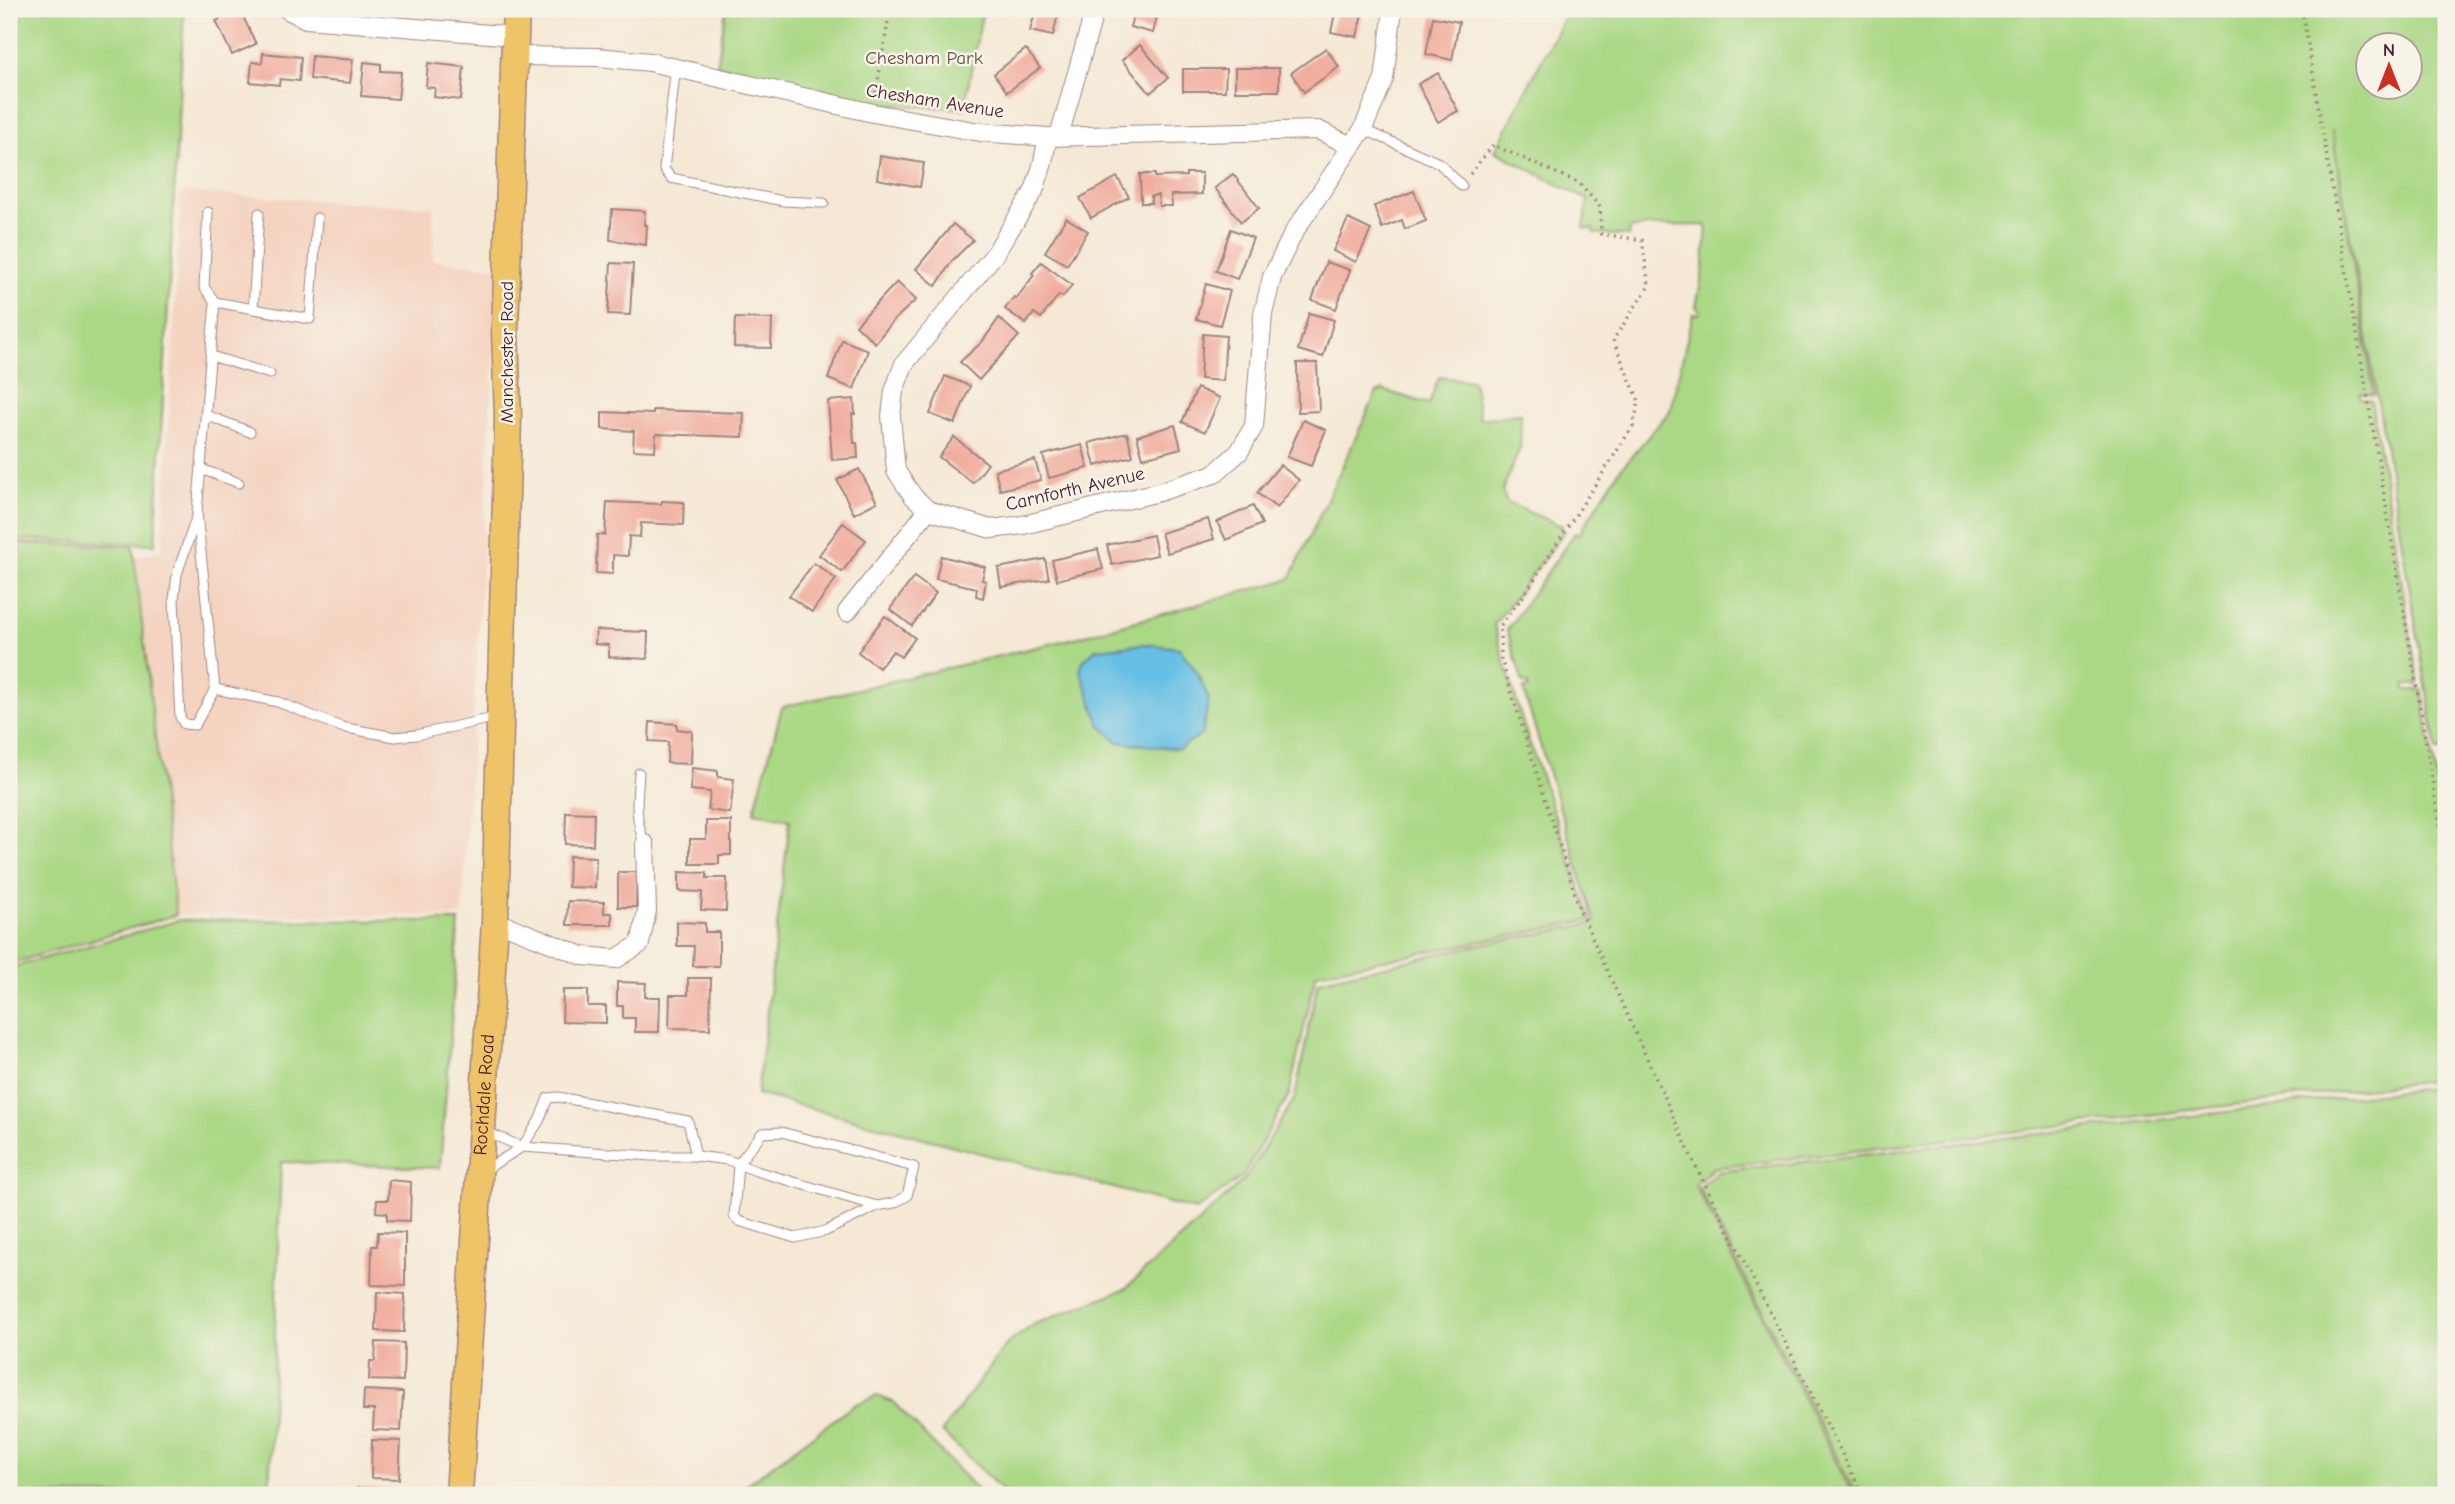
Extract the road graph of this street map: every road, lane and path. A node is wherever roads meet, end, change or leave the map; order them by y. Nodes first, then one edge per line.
1 (516, 9) edge
2 (890, 9) edge
3 (1095, 9) edge
4 (1394, 9) edge
5 (2302, 9) edge
6 (288, 10) edge
7 (513, 46) junction
8 (676, 66) junction
9 (873, 113) junction
10 (1363, 129) junction
11 (1054, 136) junction
12 (1351, 146) junction
13 (1462, 186) joint
14 (824, 203) dead end
15 (208, 212) dead end
16 (258, 214) dead end
17 (317, 218) dead end
18 (215, 302) junction
19 (253, 309) junction
20 (211, 356) junction
21 (270, 374) dead end
22 (206, 415) junction
23 (250, 432) dead end
24 (201, 469) junction
25 (239, 483) dead end
26 (928, 510) junction
27 (197, 513) junction
28 (847, 612) dead end
29 (215, 689) junction
30 (500, 706) junction
31 (639, 772) dead end
32 (645, 844) joint
33 (2446, 861) edge
34 (495, 921) junction
35 (483, 1130) junction
36 (522, 1147) junction
37 (696, 1156) junction
38 (738, 1164) junction
39 (480, 1173) junction
40 (877, 1206) junction
41 (459, 1495) edge
42 (1863, 1495) edge

1 - 7 main road, Manchester Road
2 - 9 path
3 - 11 street
4 - 10 street, Carnforth Avenue
5 - 33 path
6 - 7 street, Chesham Avenue
7 - 8 street, Chesham Avenue
7 - 30 main road, Manchester Road
8 - 9 street, Chesham Avenue
8 - 14 lane
9 - 11 street, Chesham Avenue
10 - 12 street, Carnforth Avenue
10 - 13 lane
11 - 12 street, Chesham Avenue
11 - 26 street
12 - 26 street, Carnforth Avenue
13 - 42 path
15 - 18 lane
16 - 19 lane
17 - 19 lane
18 - 19 lane
18 - 20 lane
20 - 21 lane
20 - 22 lane
22 - 23 lane
22 - 24 lane
24 - 25 lane
24 - 27 lane
26 - 28 street
27 - 29 lane
27 - 29 lane
29 - 30 lane
30 - 34 main road, Rochdale Road
31 - 32 lane
32 - 34 street
34 - 35 main road, Rochdale Road
35 - 36 lane
35 - 39 main road, Rochdale Road
36 - 37 lane
36 - 37 lane
36 - 39 lane
37 - 38 lane
38 - 40 lane
38 - 40 lane
38 - 40 lane
39 - 41 main road, Rochdale Road

